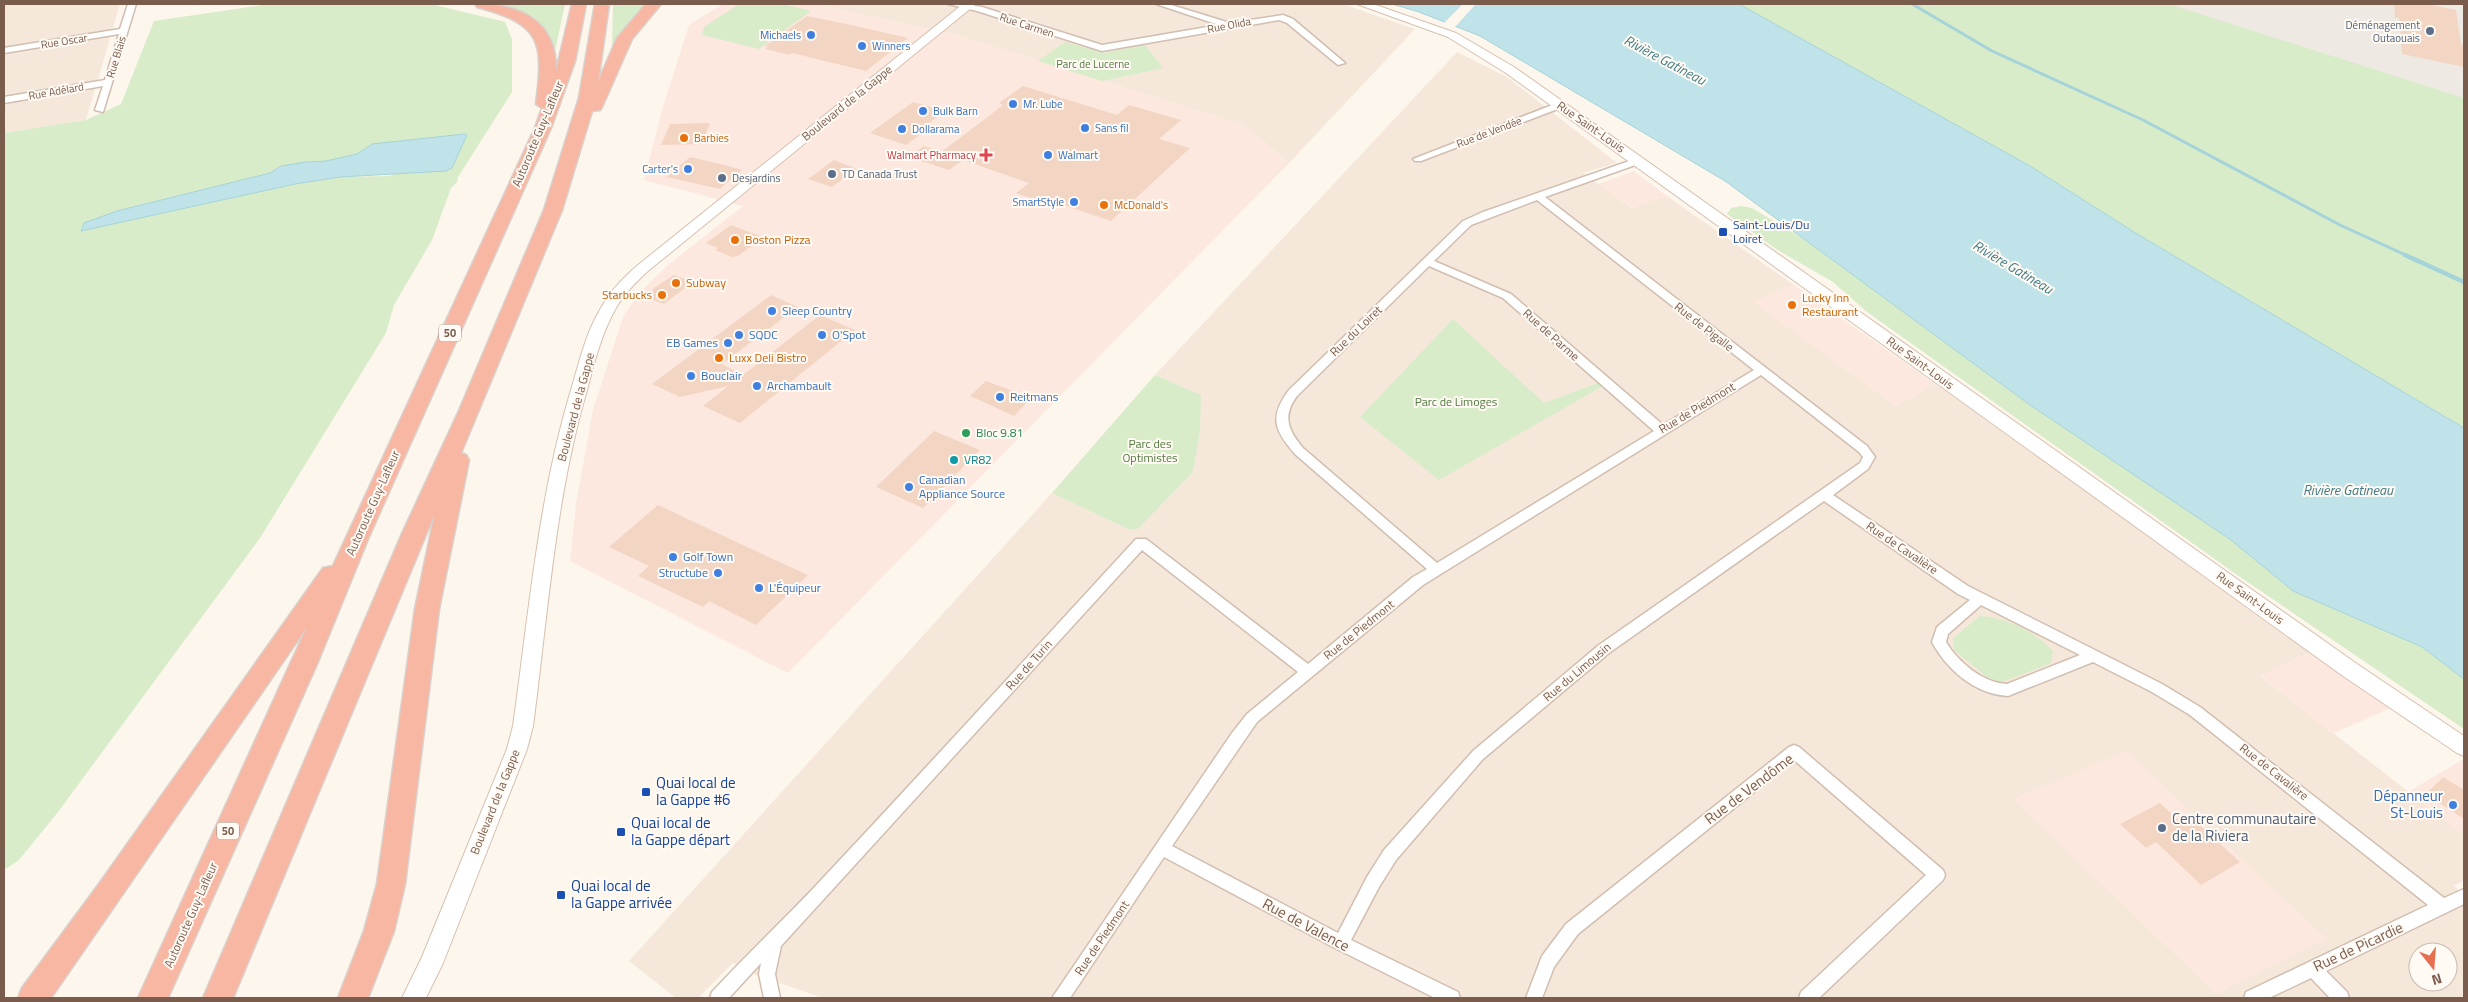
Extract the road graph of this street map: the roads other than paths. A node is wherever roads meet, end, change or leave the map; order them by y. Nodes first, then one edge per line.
1 (132, 4) edge
2 (482, 4) edge
3 (579, 4) edge
4 (602, 4) edge
5 (654, 4) edge
6 (1160, 4) edge
7 (1363, 4) edge
8 (962, 5) edge
9 (1228, 25) junction
10 (124, 31) junction
11 (1102, 48) joint
12 (4, 50) edge
13 (1342, 62) dead end
14 (108, 82) junction
15 (4, 100) edge
16 (1560, 105) junction
17 (100, 110) dead end
18 (543, 128) junction
19 (572, 153) junction
20 (1418, 159) dead end
21 (1638, 161) junction
22 (1538, 196) junction
23 (1427, 262) junction
24 (1760, 371) junction
25 (469, 413) junction
26 (1661, 430) junction
27 (1869, 458) joint
28 (1824, 495) junction
29 (356, 539) junction
30 (1436, 570) junction
31 (1980, 599) junction
32 (2093, 656) junction
33 (1307, 671) junction
34 (2464, 747) edge
35 (1162, 848) junction
36 (2464, 896) edge
37 (2443, 907) junction
38 (773, 942) junction
39 (1340, 943) junction
40 (431, 963) junction
41 (2312, 968) junction
42 (33, 998) edge
43 (153, 998) edge
44 (218, 998) edge
45 (353, 998) edge
46 (414, 998) edge
47 (426, 998) edge
48 (718, 998) edge
49 (772, 998) edge
50 (1060, 998) edge
51 (1452, 998) edge
52 (1534, 998) edge
53 (1807, 998) edge
54 (2252, 998) edge
55 (2342, 998) edge

1 - 10 street, Rue Blais
2 - 18 highway
3 - 18 highway, Autoroute Guy-Lafleur / 50
4 - 19 highway
5 - 19 highway
6 - 9 street
7 - 16 street, Rue Saint-Louis
8 - 11 street, Rue Carmen
8 - 40 street, Boulevard de la Gappe
9 - 11 street, Rue Olida
9 - 13 street, Rue Olida
10 - 12 street, Rue Oscar
10 - 14 street, Rue Blais
14 - 15 street, Rue Adélard
14 - 17 street, Rue Blais
16 - 20 street, Rue de Vendée
16 - 21 street, Rue Saint-Louis
18 - 29 highway, Autoroute Guy-Lafleur / 50
19 - 25 highway
21 - 22 street, Rue du Loiret
21 - 34 street, Rue Saint-Louis
22 - 23 street, Rue du Loiret
22 - 24 street, Rue de Pigalle
23 - 26 street, Rue de Parme
23 - 30 street, Rue du Loiret
24 - 26 street, Rue de Piedmont
24 - 27 street, Rue de Pigalle
25 - 44 highway
25 - 45 highway
26 - 30 street, Rue de Piedmont
27 - 28 street, Rue du Limousin
28 - 31 street, Rue de Cavalière
28 - 39 street, Rue du Limousin
29 - 42 highway
29 - 43 highway, Autoroute Guy-Lafleur / 50
30 - 33 street, Rue de Piedmont
31 - 32 street, Rue de Cavalière
31 - 32 street
32 - 37 street, Rue de Cavalière
33 - 35 street, Rue de Piedmont
33 - 38 street, Rue de Turin
35 - 39 street, Rue de Valence
35 - 50 street, Rue de Piedmont
36 - 37 street, Rue de Picardie
37 - 41 street, Rue de Picardie
38 - 48 street, Rue de Turin
38 - 49 street
39 - 51 street, Rue de Valence
40 - 46 street, Boulevard de la Gappe
40 - 47 street, Boulevard de la Gappe
41 - 54 street, Rue de Picardie
41 - 55 street
52 - 53 street, Rue de Vendôme

